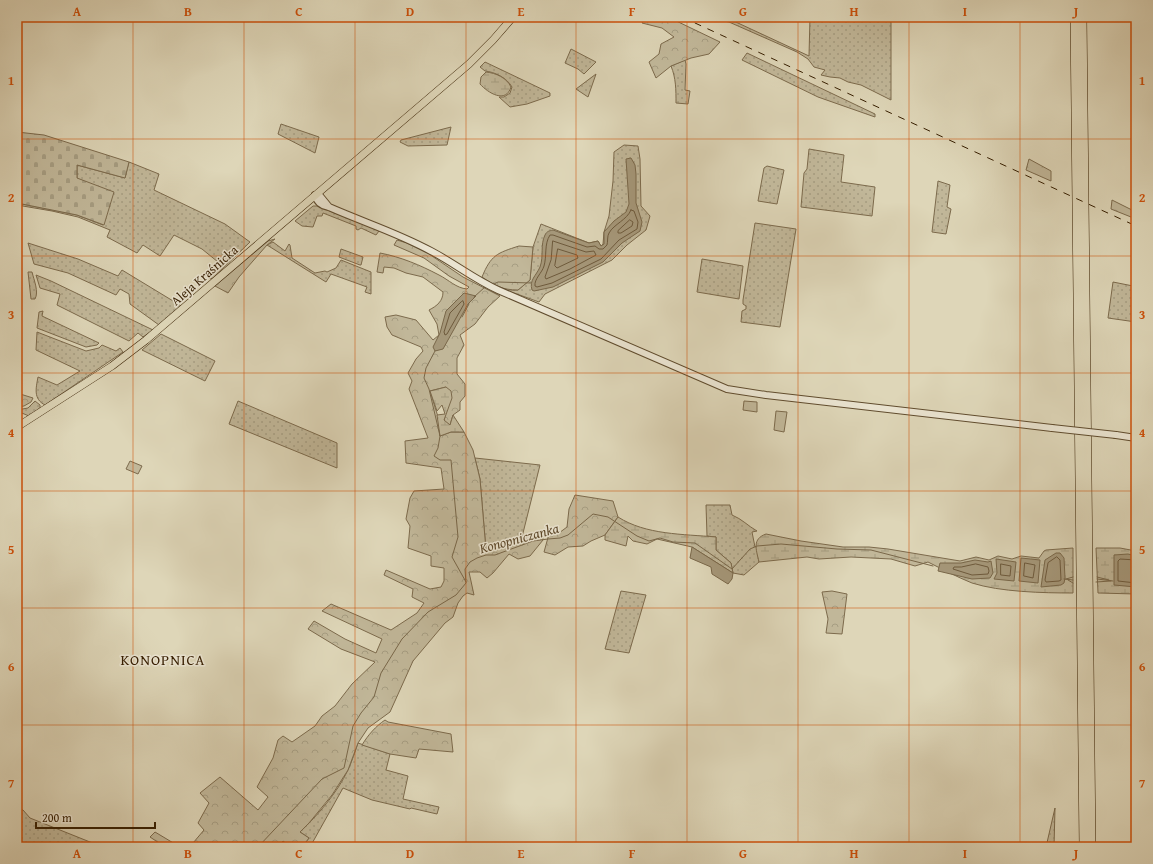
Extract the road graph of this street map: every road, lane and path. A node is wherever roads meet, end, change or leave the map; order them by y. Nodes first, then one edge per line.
1 (513, 17) edge
2 (1075, 17) edge
3 (1082, 17) edge
4 (1087, 17) edge
5 (1083, 52) junction
6 (315, 195) junction
7 (17, 428) edge
8 (1136, 438) edge
9 (1084, 847) edge
10 (1091, 847) edge

1 - 6 main road, Aleja Kraśnicka
2 - 9 highway
3 - 5 highway
4 - 5 highway
5 - 10 highway
6 - 7 main road, Aleja Kraśnicka
6 - 8 street, bridge

